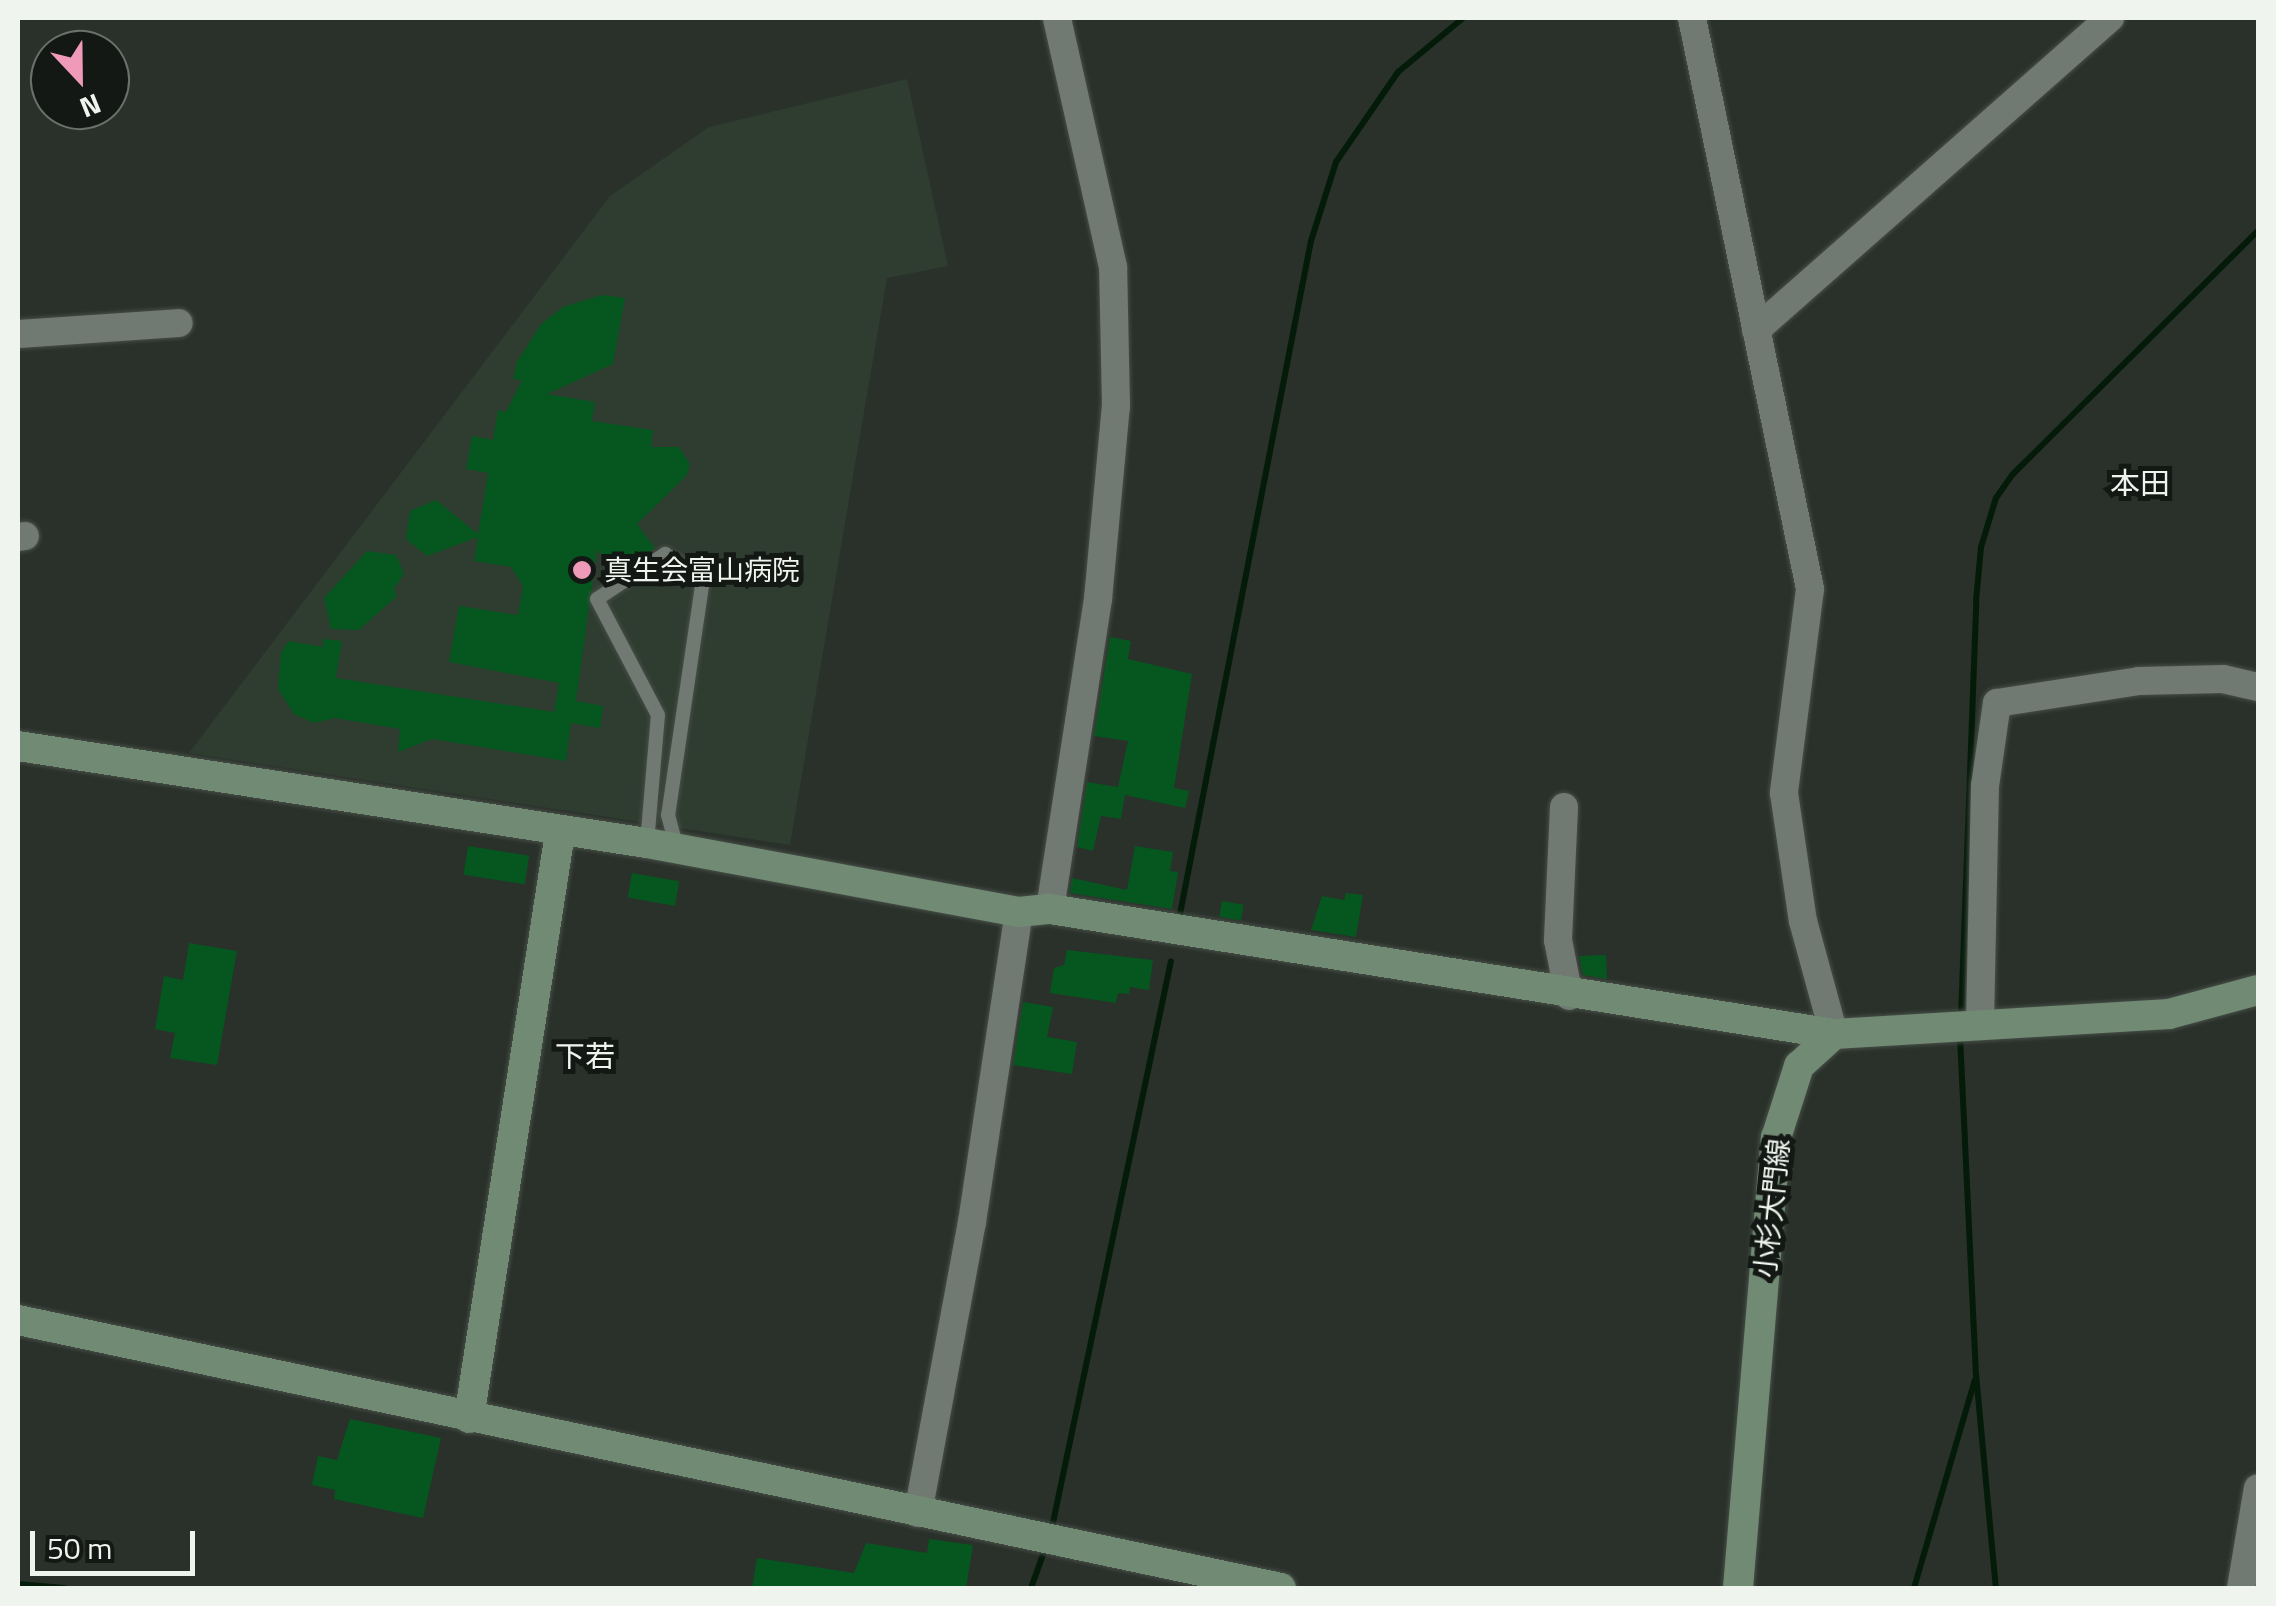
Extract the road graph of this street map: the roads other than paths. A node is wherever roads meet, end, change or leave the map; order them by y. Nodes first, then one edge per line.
1 (1057, 18) edge
2 (1692, 18) edge
3 (2110, 18) edge
4 (179, 324) dead end
5 (1756, 330) junction
6 (18, 334) edge
7 (2258, 687) edge
8 (18, 746) edge
9 (1564, 807) dead end
10 (560, 833) junction
11 (662, 846) junction
12 (1050, 910) junction
13 (1018, 912) junction
14 (2258, 990) edge
15 (1570, 996) junction
16 (1980, 1024) junction
17 (1834, 1034) junction
18 (18, 1320) edge
19 (469, 1418) junction
20 (2258, 1488) edge
21 (918, 1514) junction
22 (1281, 1588) edge
23 (1738, 1588) edge
24 (2241, 1588) edge

1 - 12 street
2 - 5 street
3 - 5 street
4 - 6 street
5 - 17 street
7 - 16 street
8 - 10 street
9 - 15 street
10 - 11 street
10 - 19 street
11 - 11 lane
11 - 13 street
12 - 13 street
12 - 15 street
13 - 21 street
14 - 16 street
15 - 17 street
16 - 17 street
17 - 23 street, 小杉大門線
18 - 19 street
19 - 21 street
20 - 24 street
21 - 22 street

